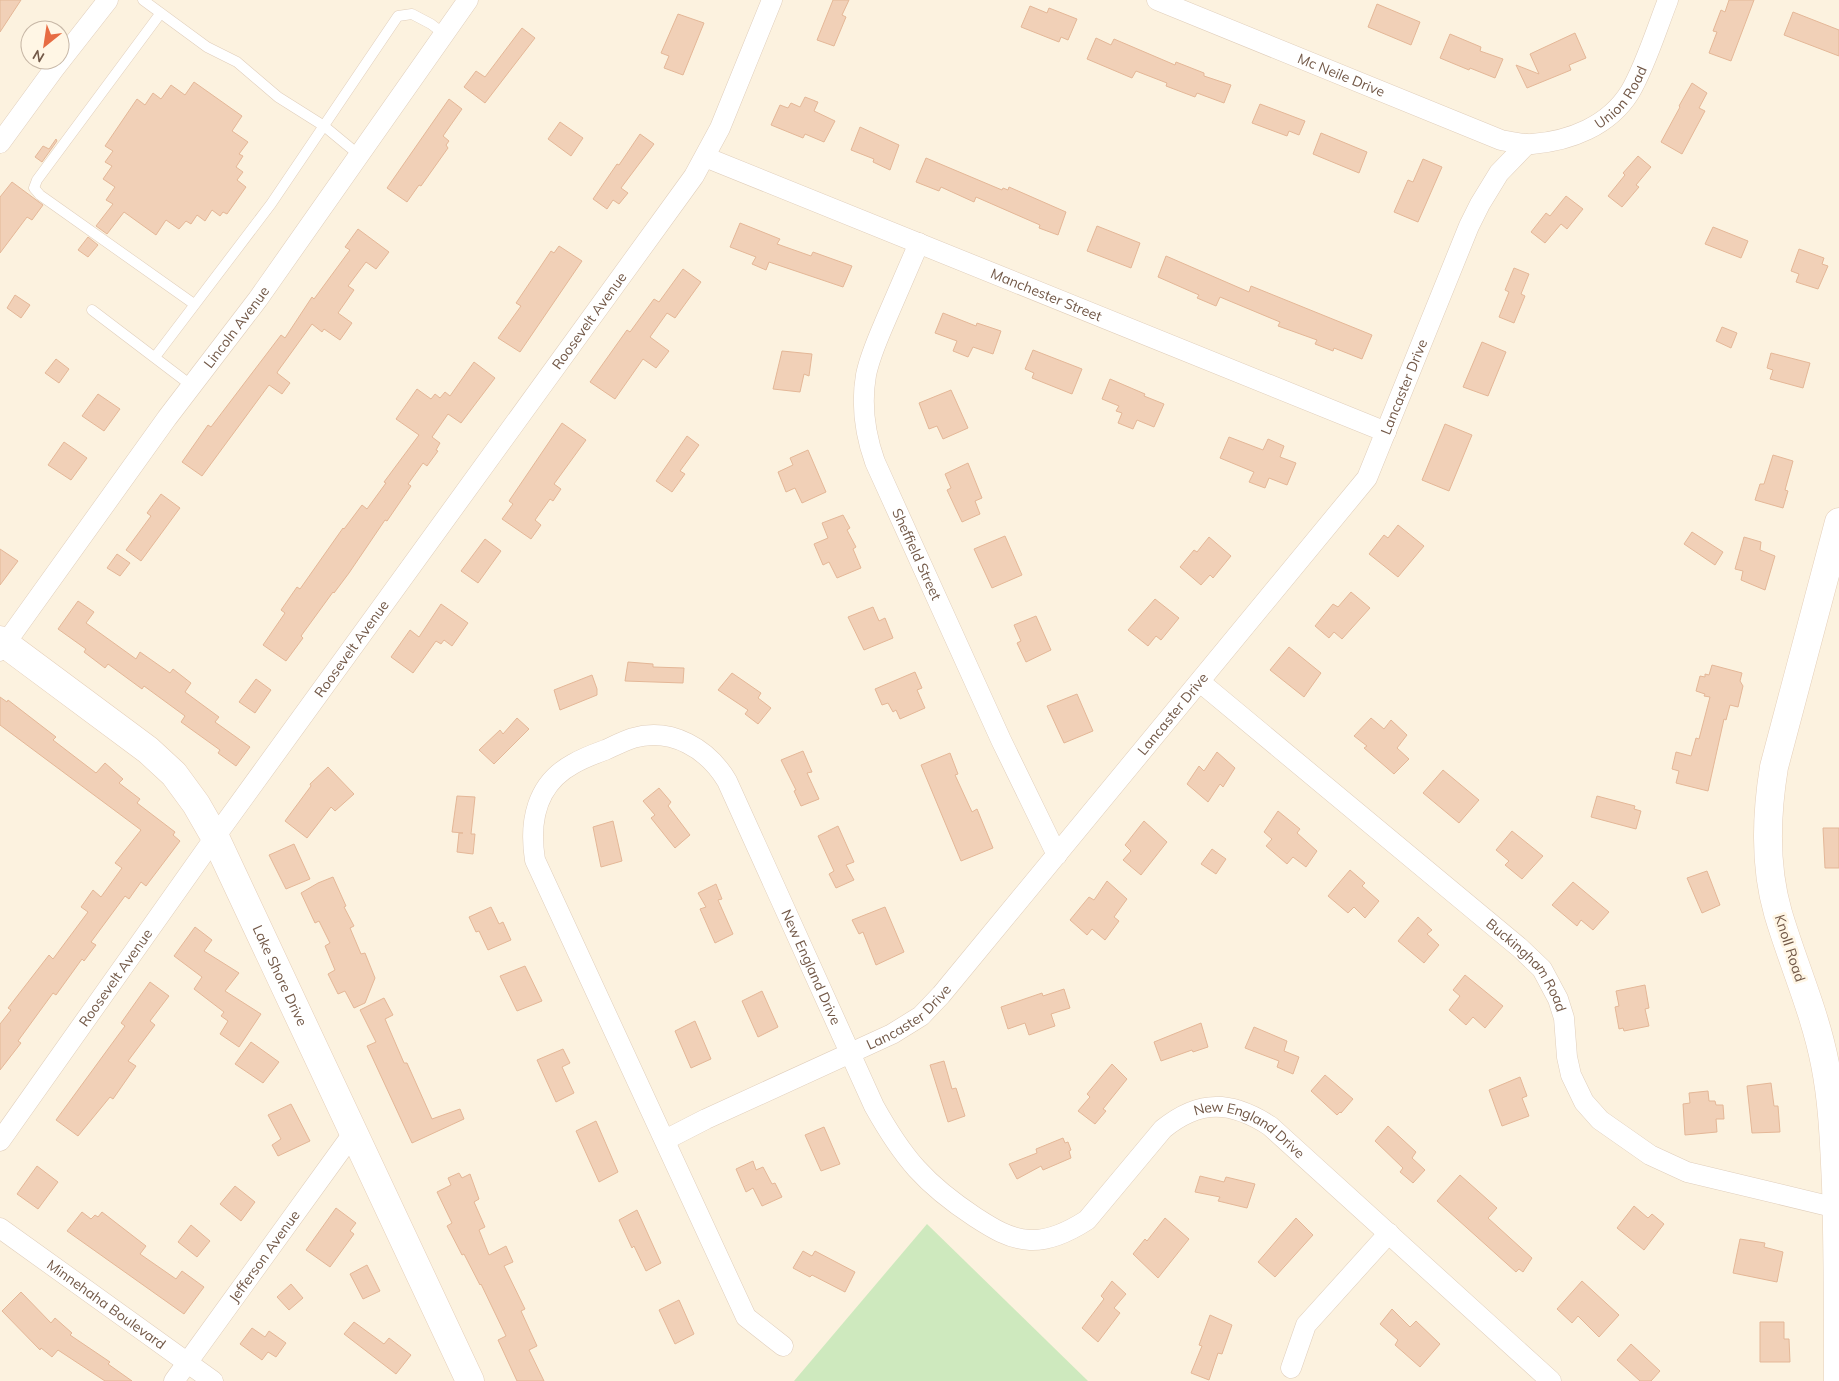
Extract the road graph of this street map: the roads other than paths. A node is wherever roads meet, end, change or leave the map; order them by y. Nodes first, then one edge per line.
1 (108, 0) edge
2 (143, 0) edge
3 (468, 0) edge
4 (772, 0) edge
5 (1157, 0) edge
6 (1668, 0) edge
7 (160, 14) junction
8 (444, 34) junction
9 (324, 126) junction
10 (0, 143) edge
11 (1527, 144) junction
12 (359, 155) junction
13 (705, 157) junction
14 (919, 243) junction
15 (194, 304) junction
16 (92, 310) dead end
17 (155, 357) junction
18 (192, 386) junction
19 (1386, 432) junction
20 (1839, 522) edge
21 (2, 645) edge
22 (1200, 682) junction
23 (215, 837) junction
24 (1057, 855) junction
25 (850, 1053) junction
26 (354, 1132) junction
27 (664, 1140) junction
28 (0, 1141) edge
29 (1837, 1208) junction
30 (0, 1228) edge
31 (1389, 1233) junction
32 (1839, 1322) edge
33 (783, 1346) dead end
34 (187, 1363) junction
35 (1291, 1368) dead end
36 (174, 1381) edge
37 (213, 1381) edge
38 (470, 1381) edge
39 (1551, 1381) edge
40 (1838, 1381) edge

1 - 10 street
2 - 7 lane
3 - 8 street, Lincoln Avenue
4 - 13 street, Roosevelt Avenue
5 - 11 street, Mc Neile Drive
6 - 11 street, Union Road
7 - 9 lane
7 - 15 lane
8 - 9 lane
8 - 12 street, Lincoln Avenue
9 - 12 lane
9 - 15 lane
11 - 19 street, Lancaster Drive
12 - 18 street, Lincoln Avenue
13 - 14 street, Manchester Street
13 - 23 street, Roosevelt Avenue
14 - 19 street, Manchester Street
14 - 24 street, Sheffield Street
15 - 17 lane
16 - 17 lane
17 - 18 lane
18 - 21 street, Lincoln Avenue
19 - 22 street, Lancaster Drive
20 - 29 street, Knoll Road
21 - 23 street, Lake Shore Drive
22 - 24 street, Lancaster Drive
22 - 29 street, Buckingham Road
23 - 26 street, Lake Shore Drive
23 - 28 street, Roosevelt Avenue
24 - 25 street, Lancaster Drive
25 - 27 street, Lancaster Drive
25 - 27 street, New England Drive
25 - 31 street, New England Drive
26 - 34 street, Jefferson Avenue
26 - 38 street, Lake Shore Drive
27 - 33 street, New England Drive
29 - 32 street, Knoll Road
30 - 34 street, Minnehaha Boulevard
31 - 35 street
31 - 39 street, New England Drive
32 - 40 street, Knoll Road
34 - 36 street, Jefferson Avenue
34 - 37 street, Minnehaha Boulevard

